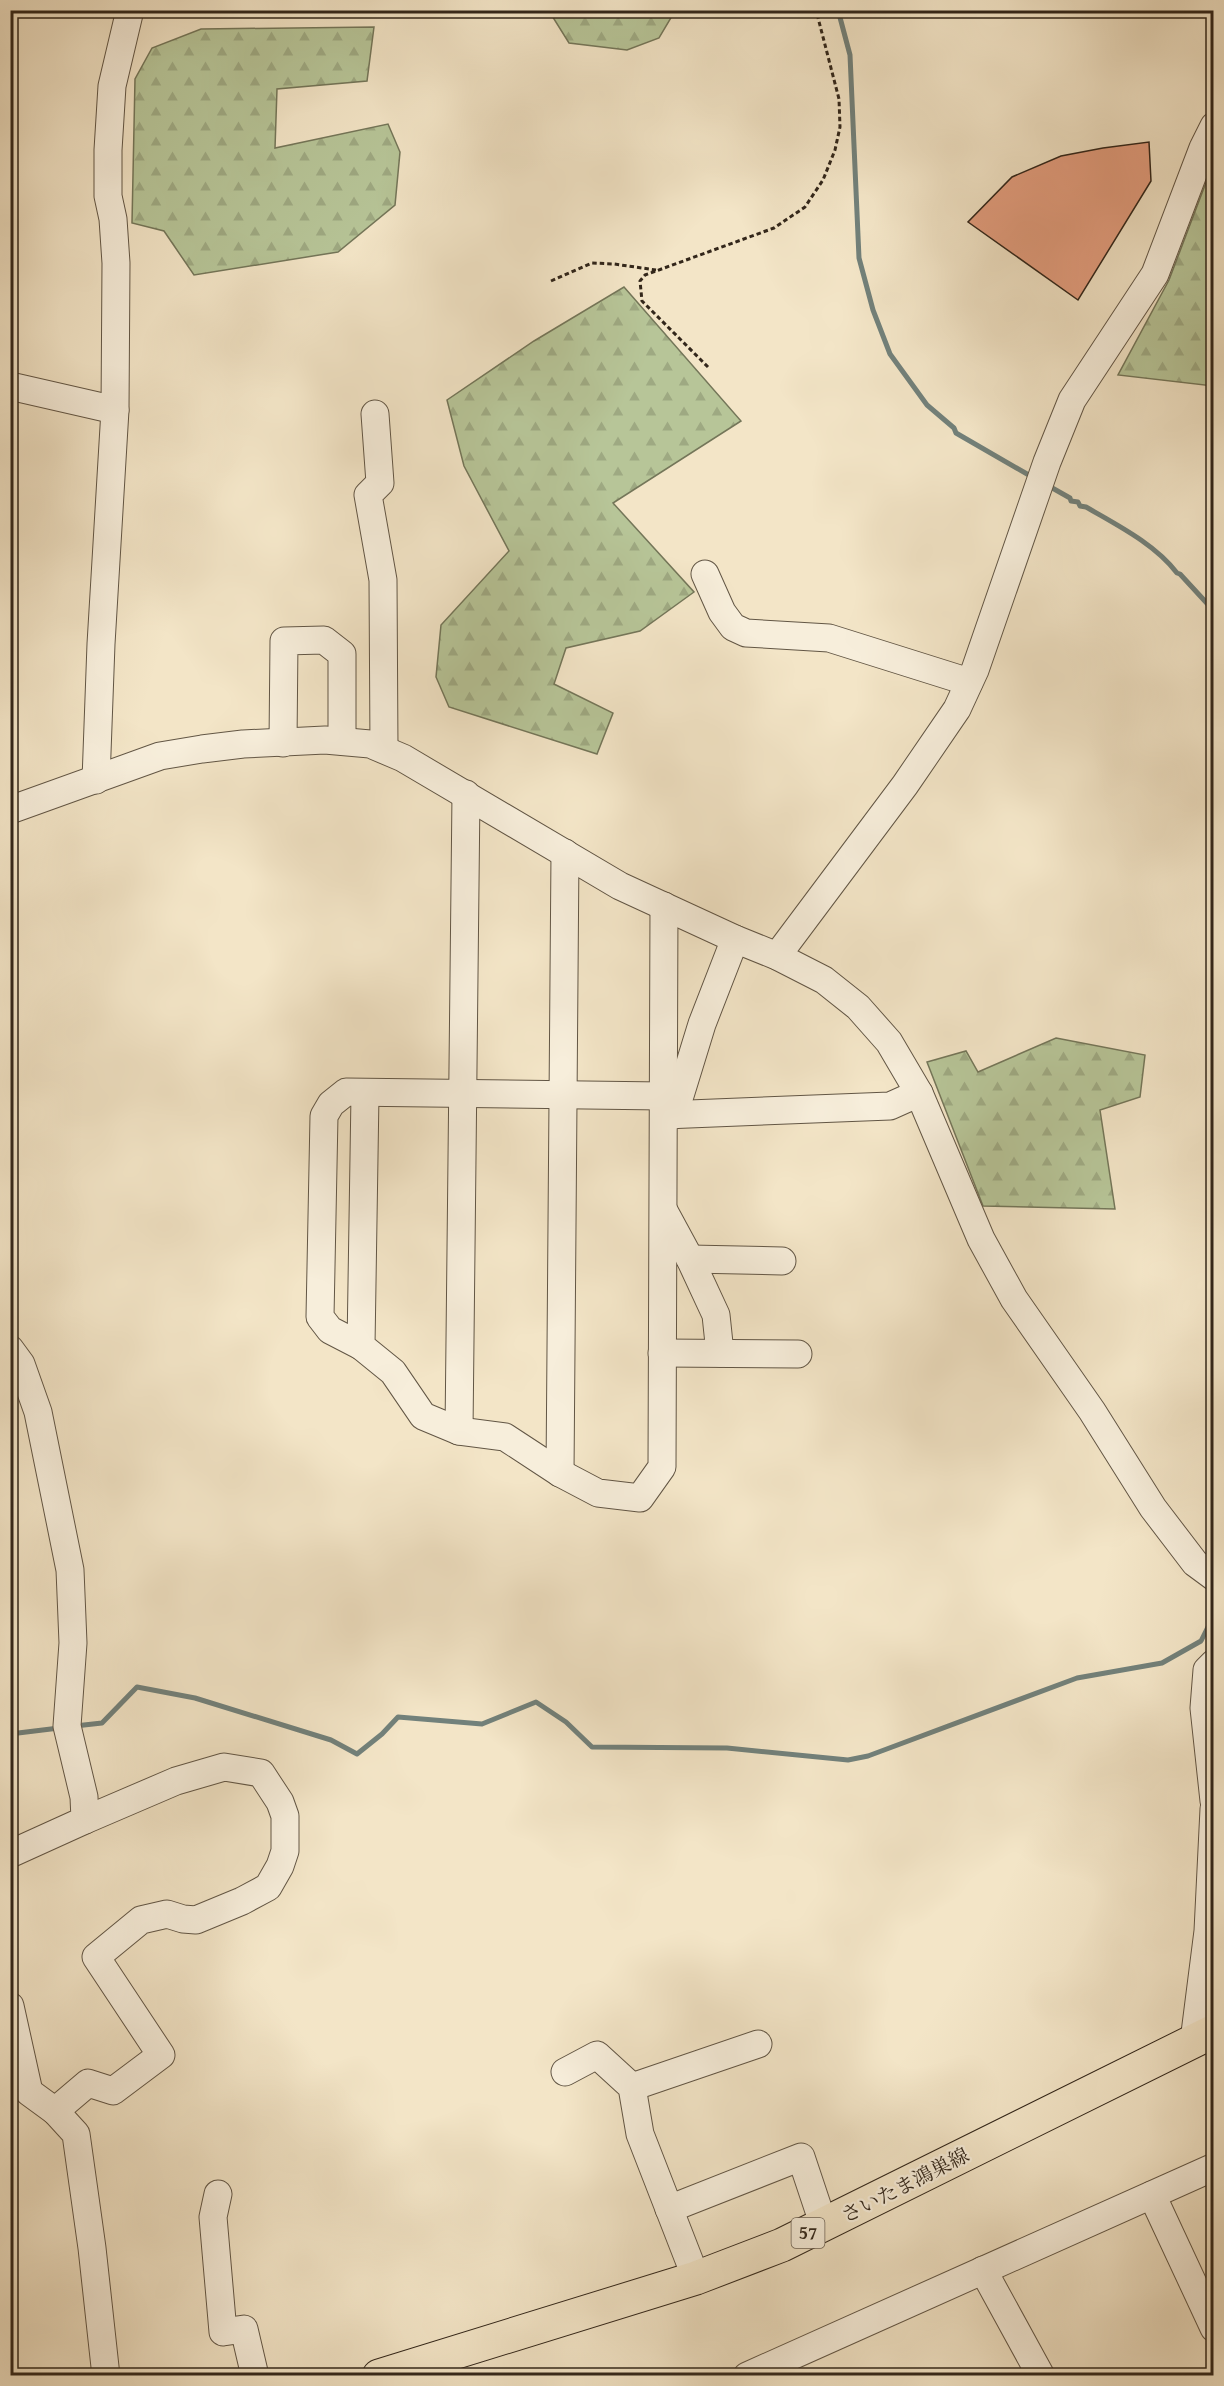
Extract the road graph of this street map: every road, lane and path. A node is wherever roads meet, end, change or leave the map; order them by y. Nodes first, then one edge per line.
1 (130, 10) edge
2 (816, 10) edge
3 (1214, 126) edge
4 (658, 271) junction
5 (551, 281) dead end
6 (708, 367) dead end
7 (10, 387) edge
8 (115, 410) junction
9 (375, 414) dead end
10 (705, 574) dead end
11 (969, 682) junction
12 (342, 741) junction
13 (283, 743) junction
14 (384, 749) junction
15 (96, 780) junction
16 (466, 794) junction
17 (10, 810) edge
18 (565, 853) junction
19 (664, 906) junction
20 (735, 939) junction
21 (777, 956) junction
22 (463, 1093) junction
23 (920, 1093) junction
24 (365, 1094) junction
25 (562, 1094) junction
26 (667, 1109) junction
27 (663, 1211) junction
28 (690, 1258) junction
29 (782, 1261) dead end
30 (361, 1346) junction
31 (10, 1349) edge
32 (662, 1353) junction
33 (720, 1353) junction
34 (798, 1354) dead end
35 (459, 1431) junction
36 (560, 1473) junction
37 (1214, 1577) edge
38 (1214, 1663) edge
39 (1214, 1801) edge
40 (1214, 1809) edge
41 (85, 1820) junction
42 (10, 1854) edge
43 (1211, 1906) edge
44 (10, 2006) edge
45 (1204, 2036) edge
46 (758, 2044) dead end
47 (565, 2072) dead end
48 (632, 2088) junction
49 (55, 2111) junction
50 (1214, 2167) edge
51 (218, 2194) dead end
52 (1152, 2195) junction
53 (669, 2209) junction
54 (824, 2226) junction
55 (983, 2270) junction
56 (696, 2278) junction
57 (1214, 2328) edge
58 (421, 2370) edge
59 (106, 2376) edge
60 (255, 2376) edge
61 (379, 2376) edge
62 (747, 2376) edge
63 (1041, 2376) edge

1 - 8 street
2 - 4 path
3 - 11 street
4 - 5 path
4 - 6 path
7 - 8 street
8 - 15 street
9 - 14 street
10 - 11 street
11 - 21 street
12 - 13 street
12 - 13 street
12 - 14 street
13 - 15 street
14 - 16 street
15 - 17 street
16 - 18 street
16 - 22 street
18 - 19 street
18 - 25 street
19 - 20 street
19 - 26 street
20 - 21 street
20 - 26 street
21 - 23 street
22 - 24 street
22 - 25 street
22 - 35 street
23 - 26 street
23 - 37 street
24 - 30 street
24 - 30 street
25 - 26 street
25 - 36 street
26 - 27 street
27 - 28 street
27 - 32 street
28 - 29 street
28 - 33 street
30 - 35 street
31 - 41 street
32 - 33 street
32 - 36 street
33 - 34 street
35 - 36 street
38 - 39 street
40 - 43 street
41 - 42 street
41 - 49 street
43 - 45 street
44 - 49 street
45 - 54 main road, さいたま鴻巣線 / 57
46 - 48 street
47 - 48 street
48 - 53 street
49 - 59 street
50 - 52 street
51 - 60 street
52 - 55 street
52 - 57 street
53 - 54 street
53 - 56 street
54 - 56 main road, さいたま鴻巣線 / 57
55 - 62 street
55 - 63 street
56 - 58 main road, さいたま鴻巣線 / 57
58 - 61 main road, さいたま鴻巣線 / 57

